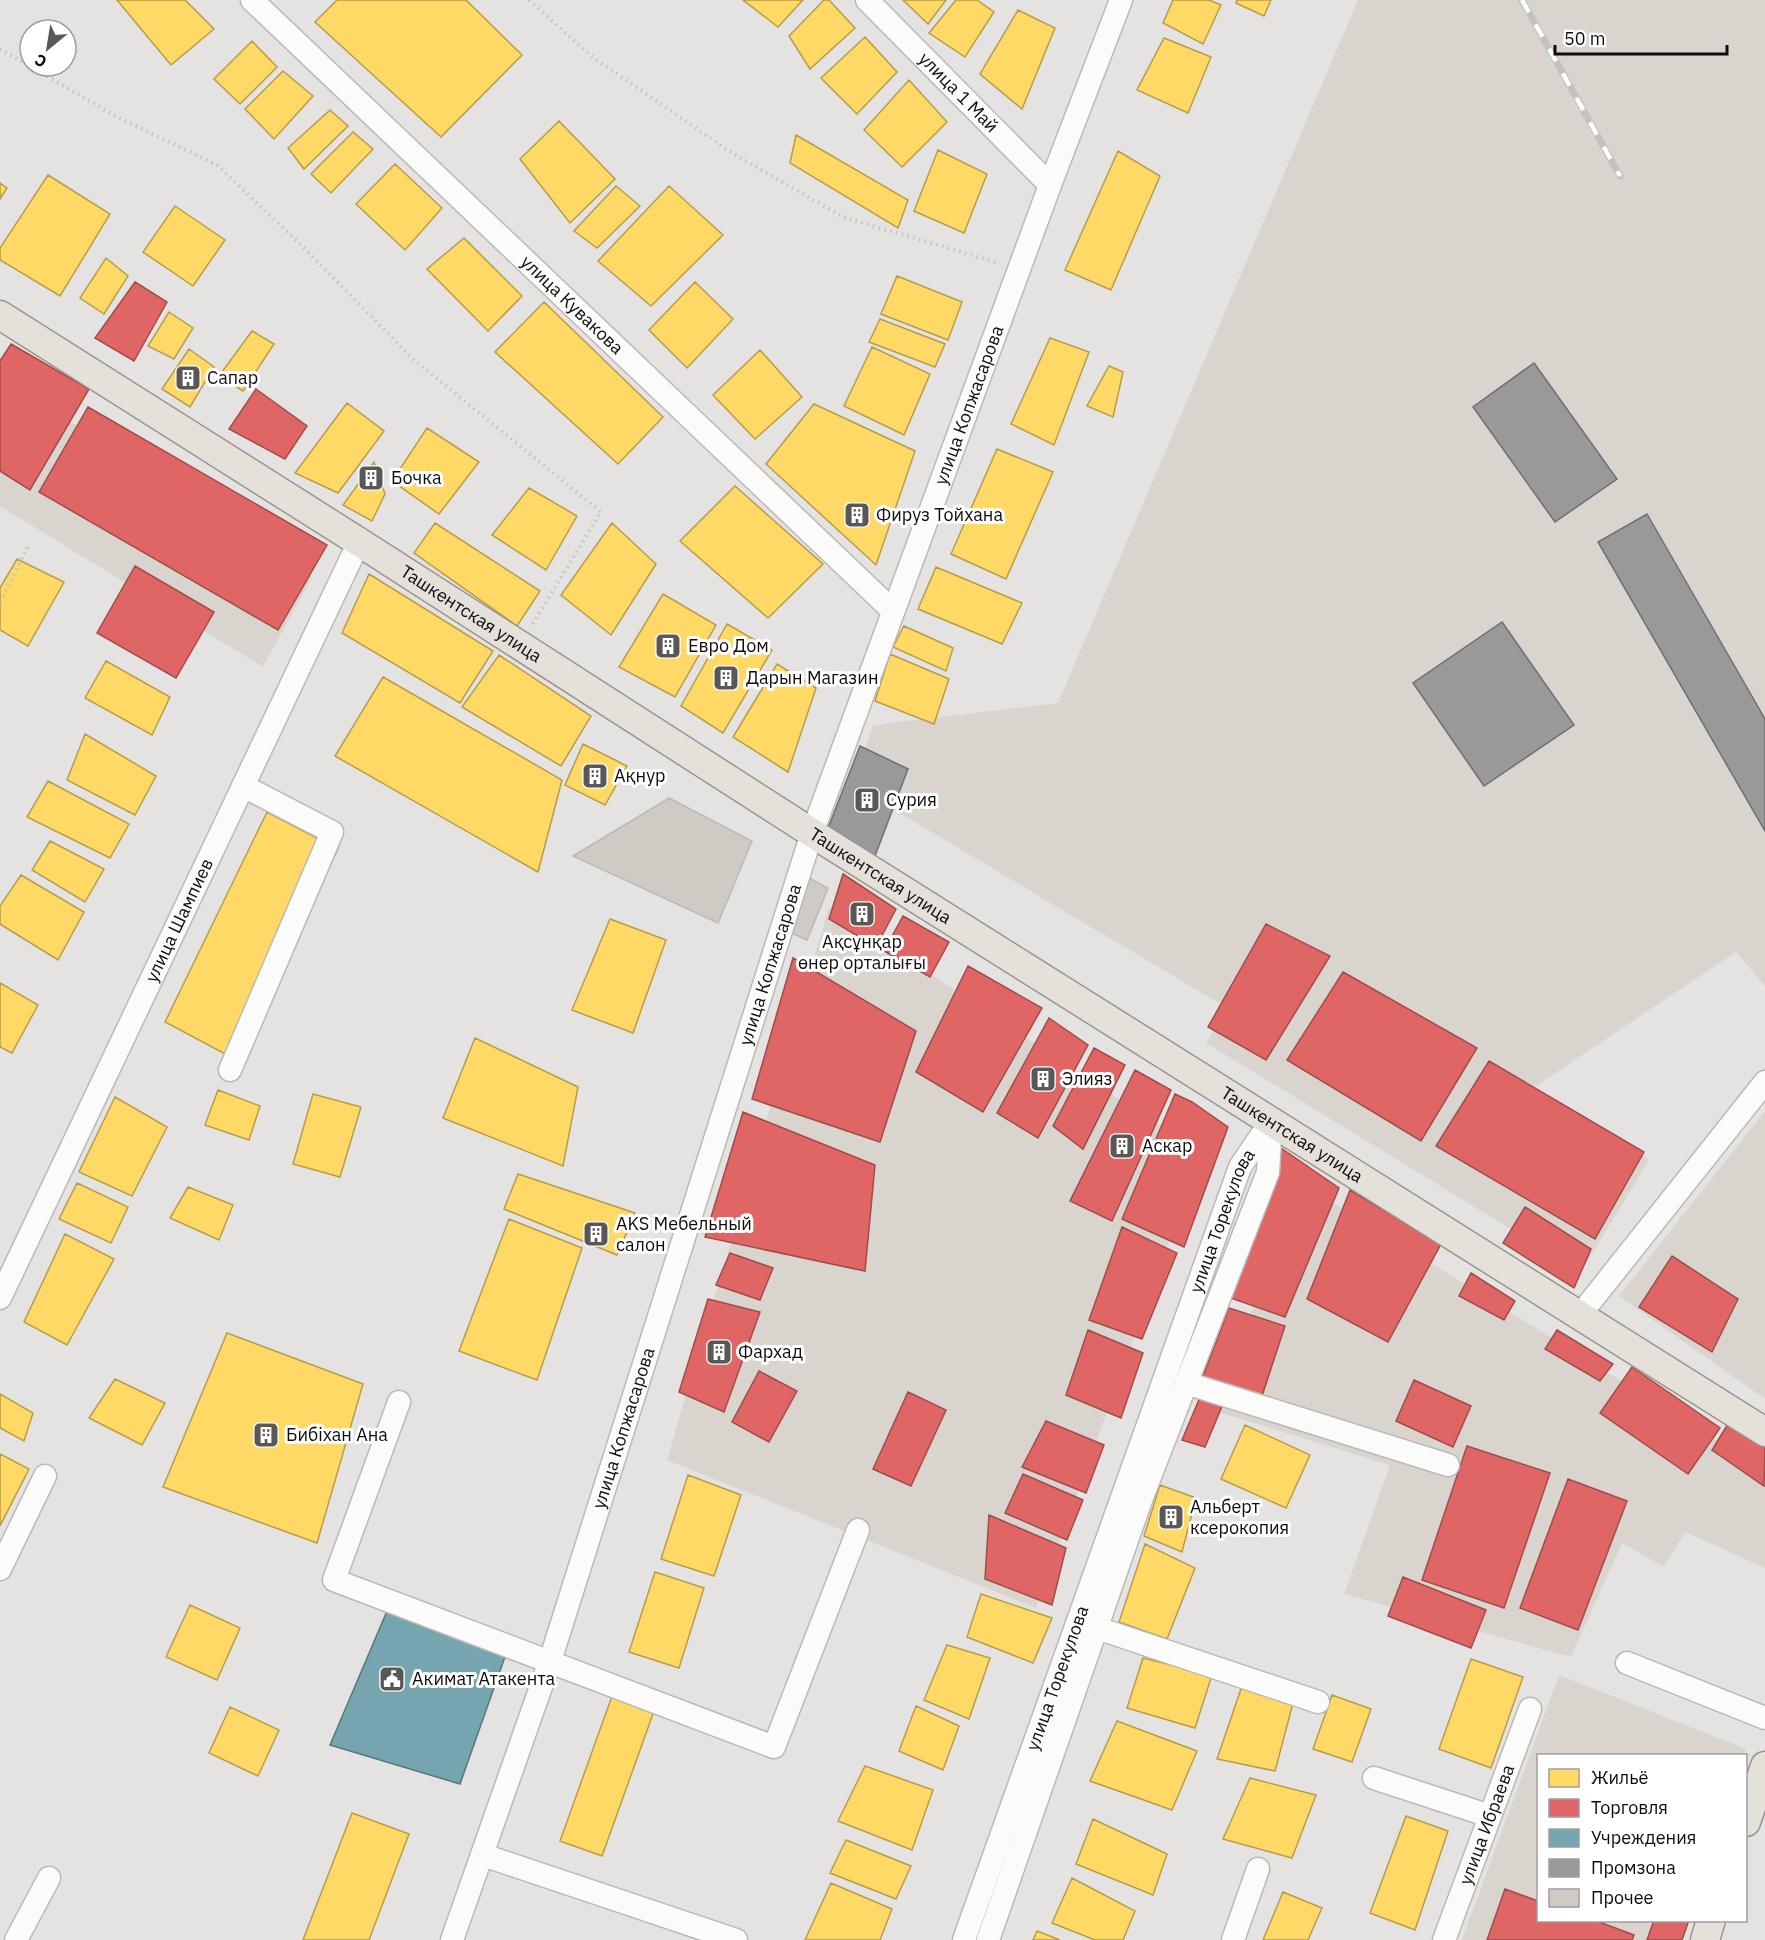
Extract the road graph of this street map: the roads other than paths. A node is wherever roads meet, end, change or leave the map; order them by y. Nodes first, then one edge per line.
1 (252, 0) edge
2 (867, 0) edge
3 (1121, 0) edge
4 (1050, 185) junction
5 (0, 315) edge
6 (359, 542) junction
7 (893, 611) junction
8 (243, 786) junction
9 (812, 833) junction
10 (230, 1070) dead end
11 (1765, 1082) edge
12 (1271, 1121) junction
13 (0, 1298) edge
14 (1580, 1315) junction
15 (1186, 1383) junction
16 (399, 1402) dead end
17 (1765, 1432) edge
18 (1448, 1465) dead end
19 (45, 1476) dead end
20 (858, 1530) dead end
21 (0, 1569) edge
22 (1097, 1628) junction
23 (550, 1661) junction
24 (1627, 1663) dead end
25 (1318, 1702) dead end
26 (1530, 1709) dead end
27 (1765, 1718) edge
28 (1765, 1766) edge
29 (1374, 1778) dead end
30 (1490, 1816) junction
31 (1747, 1819) edge
32 (483, 1855) junction
33 (1258, 1869) dead end
34 (48, 1878) dead end
35 (1710, 1922) edge
36 (708, 1936) edge
37 (16, 1940) edge
38 (452, 1940) edge
39 (736, 1940) edge
40 (964, 1940) edge
41 (988, 1940) edge
42 (1233, 1940) edge
43 (1444, 1940) edge
44 (1705, 1940) edge

1 - 7 street, улица Кувакова
2 - 4 street, улица 1 Май
3 - 4 street, улица Копжасарова
4 - 7 street, улица Копжасарова
5 - 6 main road, Ташкентская улица
6 - 8 street, улица Шампиев
6 - 9 main road, Ташкентская улица
7 - 9 street, улица Копжасарова
8 - 10 street
8 - 13 street, улица Шампиев
9 - 12 main road, Ташкентская улица
9 - 23 street, улица Копжасарова
11 - 14 street
12 - 14 main road, Ташкентская улица
12 - 15 street, улица Торекулова
12 - 40 street, улица Торекулова
14 - 17 main road, Ташкентская улица
15 - 18 street
15 - 22 street, улица Торекулова
16 - 23 street
19 - 21 street
20 - 23 street
22 - 25 street
22 - 41 street, улица Торекулова
23 - 32 street, улица Копжасарова
24 - 27 street
26 - 30 street, улица Ибраева
28 - 31 main road
29 - 30 street
30 - 43 street, улица Ибраева
32 - 36 street
32 - 38 street, улица Копжасарова
33 - 42 street
34 - 37 street
35 - 44 main road
36 - 39 street

